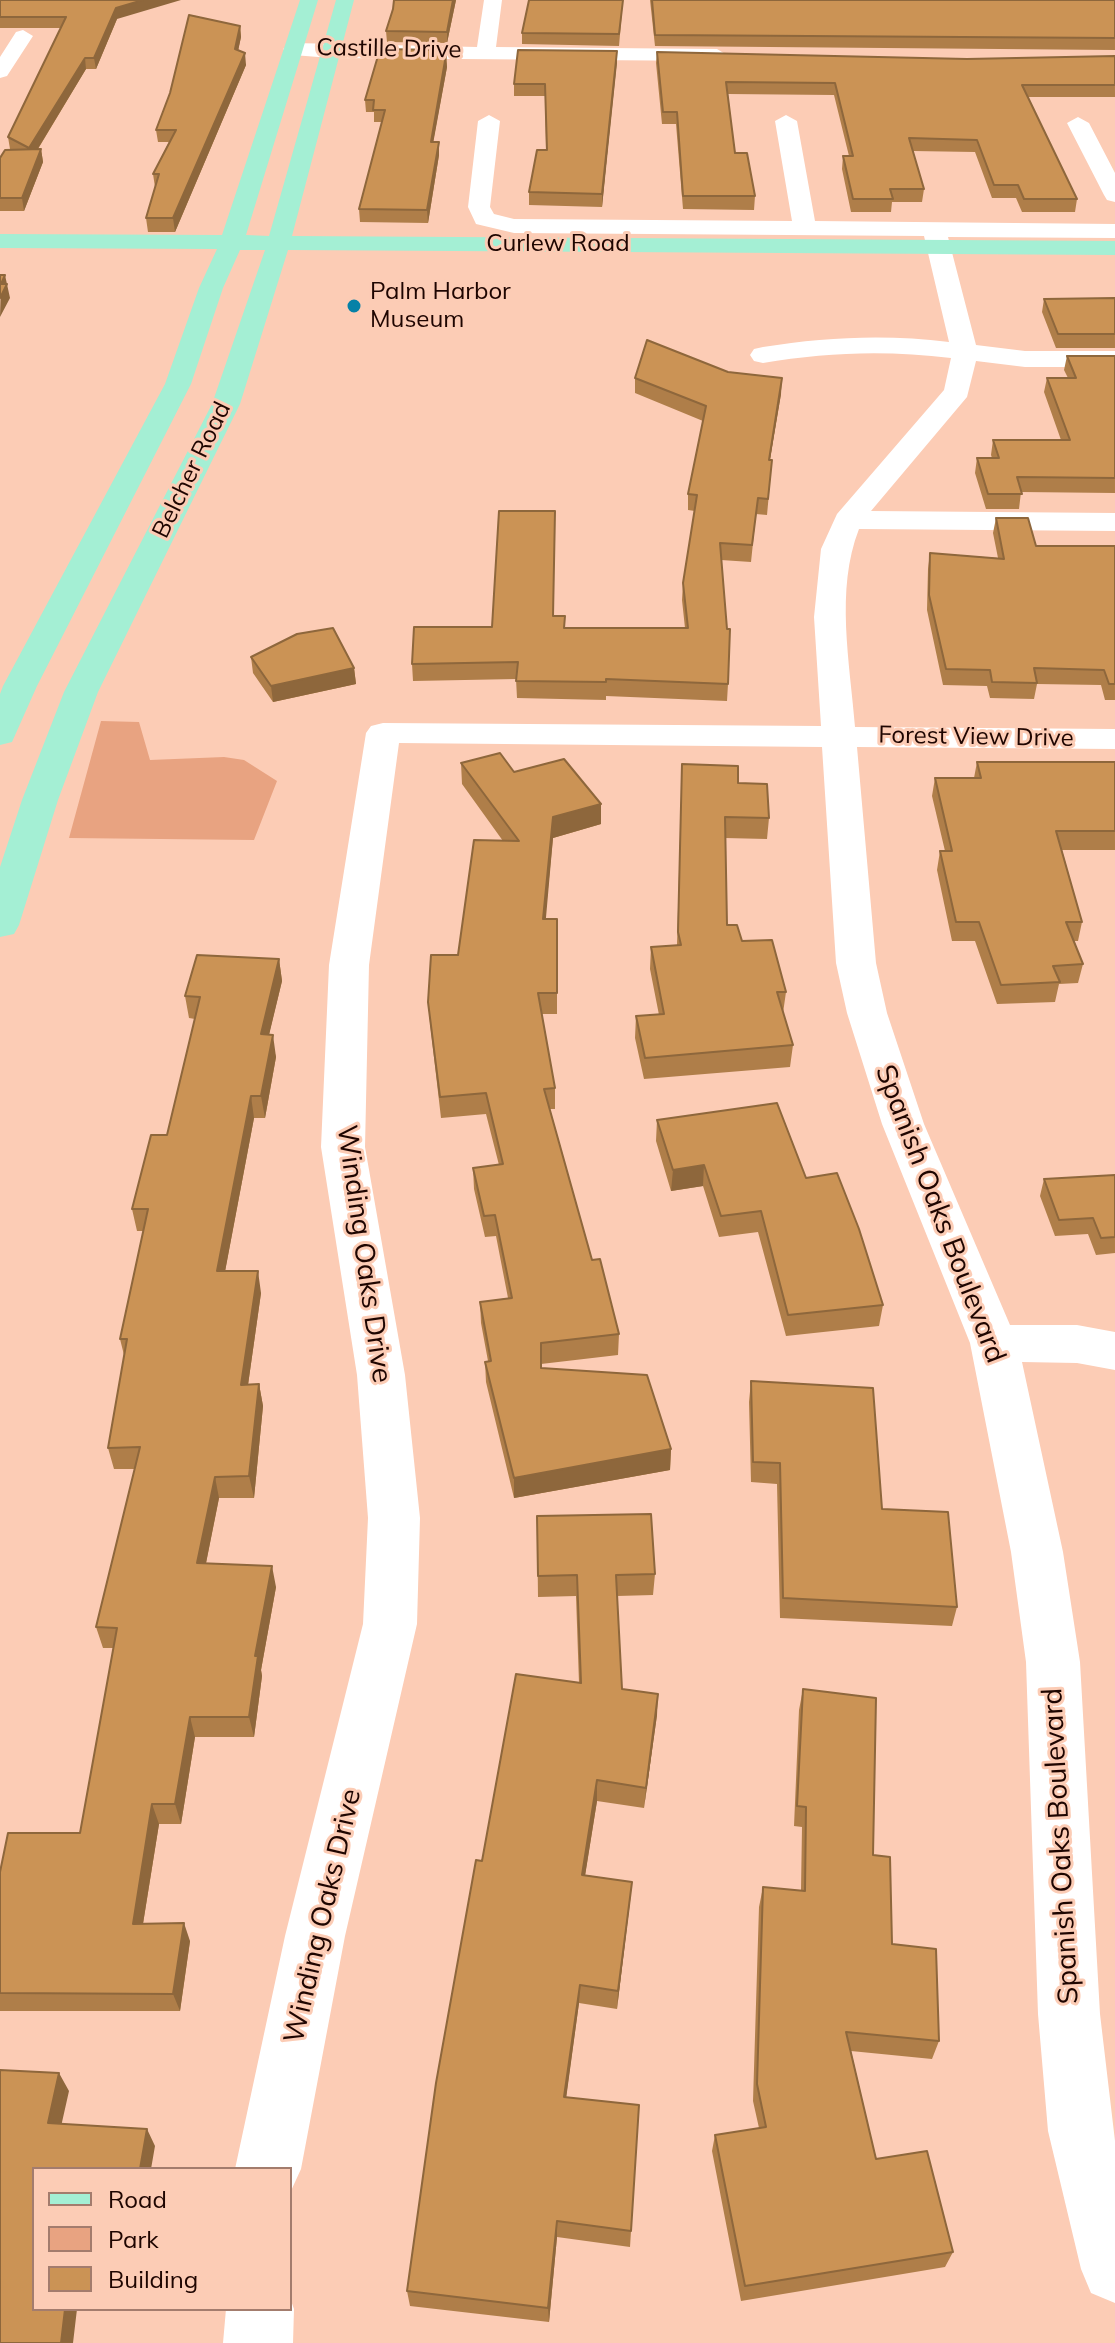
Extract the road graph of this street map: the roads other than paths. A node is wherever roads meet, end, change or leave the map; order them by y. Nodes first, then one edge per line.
1 (309, 0) edge
2 (345, 0) edge
3 (493, 0) edge
4 (23, 36) edge
5 (293, 49) junction
6 (332, 49) junction
7 (486, 52) junction
8 (737, 55) edge
9 (0, 72) edge
10 (278, 98) junction
11 (314, 115) junction
12 (489, 121) dead end
13 (786, 121) dead end
14 (1078, 123) dead end
15 (1115, 195) edge
16 (805, 228) junction
17 (1115, 231) edge
18 (0, 241) edge
19 (187, 242) junction
20 (687, 245) junction
21 (940, 247) junction
22 (1115, 248) edge
23 (0, 253) edge
24 (262, 255) junction
25 (0, 263) edge
26 (1115, 266) edge
27 (965, 353) junction
28 (763, 355) dead end
29 (1115, 359) edge
30 (172, 513) junction
31 (848, 520) junction
32 (1115, 522) edge
33 (0, 735) edge
34 (837, 736) junction
35 (1115, 739) edge
36 (0, 925) edge
37 (994, 1343) junction
38 (1115, 1351) edge
39 (268, 2167) edge
40 (1115, 2269) edge
41 (260, 2311) edge
42 (258, 2343) edge

1 - 5 main road
2 - 6 main road, Belcher Road
3 - 7 street
4 - 9 street
5 - 6 street, Castille Drive
5 - 10 main road
6 - 7 street, Castille Drive
6 - 11 main road, Belcher Road
7 - 8 street, Castille Drive
10 - 19 main road
10 - 24 main road
11 - 24 main road, Belcher Road
11 - 24 main road
12 - 16 street
13 - 16 street
14 - 15 street
16 - 21 street
17 - 21 street
18 - 19 main road
19 - 24 main road
20 - 21 main road, Curlew Road
20 - 24 main road, Curlew Road
20 - 24 main road
21 - 22 main road, Curlew Road
21 - 24 main road, Curlew Road
21 - 26 main road, Curlew Road
21 - 27 street, Spanish Oaks Boulevard
23 - 24 main road
24 - 25 main road, Curlew Road
24 - 30 main road, Belcher Road
24 - 30 main road
24 - 33 main road, Belcher Road
27 - 28 street
27 - 29 street
27 - 31 street, Spanish Oaks Boulevard
30 - 36 main road, Belcher Road
31 - 32 street
31 - 34 street, Spanish Oaks Boulevard
34 - 35 street, Forest View Drive
34 - 37 street, Spanish Oaks Boulevard
34 - 39 street, Winding Oaks Drive
37 - 38 street
37 - 40 street, Spanish Oaks Boulevard
41 - 42 street

